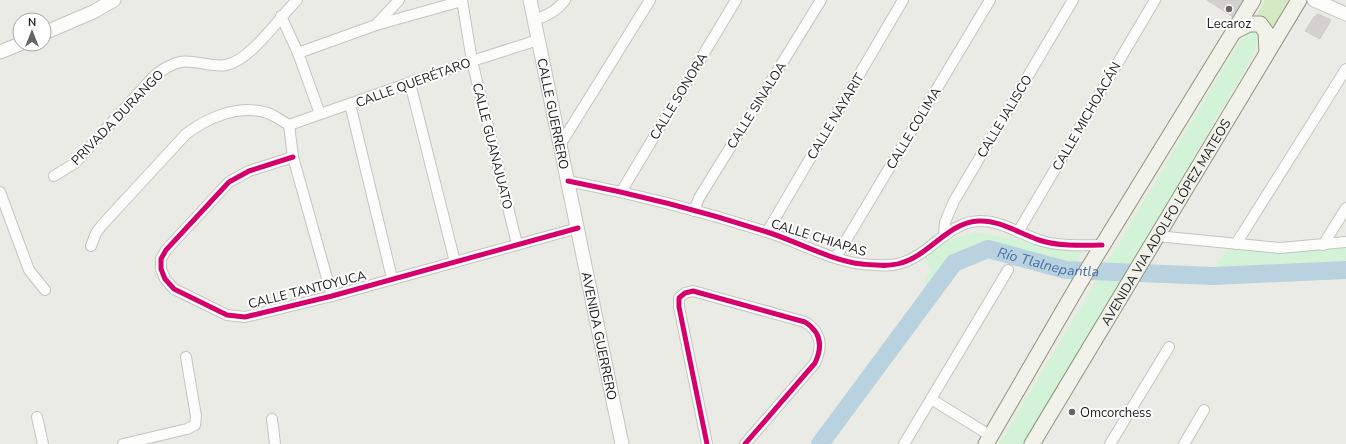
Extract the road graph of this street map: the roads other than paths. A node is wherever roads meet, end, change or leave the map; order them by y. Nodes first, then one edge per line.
1 (114, 0) edge
2 (297, 0) edge
3 (399, 0) edge
4 (530, 0) edge
5 (565, 0) edge
6 (650, 0) edge
7 (736, 0) edge
8 (821, 0) edge
9 (903, 0) edge
10 (990, 0) edge
11 (1073, 0) edge
12 (1155, 0) edge
13 (1253, 0) edge
14 (1298, 0) edge
15 (1314, 0) edge
16 (462, 1) edge
17 (1346, 14) edge
18 (281, 16) junction
19 (534, 20) junction
20 (376, 25) junction
21 (52, 30) edge
22 (1235, 31) junction
23 (538, 40) junction
24 (12, 47) edge
25 (1268, 51) junction
26 (0, 52) edge
27 (298, 53) junction
28 (472, 61) junction
29 (1346, 69) edge
30 (410, 83) junction
31 (350, 104) junction
32 (320, 114) junction
33 (289, 125) junction
34 (560, 145) junction
35 (293, 157) junction
36 (54, 176) dead end
37 (568, 182) junction
38 (0, 192) edge
39 (621, 192) junction
40 (1346, 208) edge
41 (694, 211) junction
42 (578, 228) junction
43 (767, 232) junction
44 (1018, 232) junction
45 (944, 236) junction
46 (1157, 236) junction
47 (1346, 242) edge
48 (517, 244) junction
49 (1236, 244) junction
50 (1324, 244) junction
51 (1102, 245) junction
52 (92, 246) dead end
53 (836, 257) junction
54 (455, 262) junction
55 (1008, 270) dead end
56 (392, 278) junction
57 (45, 290) dead end
58 (332, 296) junction
59 (1169, 347) dead end
60 (186, 357) dead end
61 (931, 399) junction
62 (1204, 410) dead end
63 (37, 417) dead end
64 (272, 419) dead end
65 (988, 440) edge
66 (43, 444) edge
67 (123, 444) edge
68 (275, 444) edge
69 (622, 444) edge
70 (707, 444) edge
71 (745, 444) edge
72 (904, 444) edge
73 (1032, 444) edge
74 (1110, 444) edge
75 (1184, 444) edge

1 - 21 street
2 - 18 street, PRIVADA DURANGO
3 - 20 street
4 - 19 street, CALLE GUERRERO
5 - 19 street
6 - 34 street
7 - 39 street, CALLE SONORA
8 - 41 street, CALLE SINALOA
9 - 43 street, CALLE NAYARIT
10 - 53 street, CALLE COLIMA
11 - 45 street, CALLE JALISCO
12 - 44 street, CALLE MICHOACÁN
13 - 22 main road
14 - 25 main road, AVENIDA VIA ADOLFO LÓPEZ MATEOS
15 - 17 street
16 - 20 street
16 - 28 street, CALLE GUANAJUATO
18 - 27 street
18 - 36 street, PRIVADA DURANGO
19 - 23 street, CALLE GUERRERO
20 - 27 street
22 - 25 main road
22 - 51 main road
23 - 28 street, CALLE QUERÉTARO
23 - 34 street, CALLE GUERRERO
24 - 26 street
25 - 46 main road, AVENIDA VIA ADOLFO LÓPEZ MATEOS
27 - 32 street
28 - 30 street, CALLE QUERÉTARO
28 - 48 street, CALLE GUANAJUATO
29 - 49 street
30 - 31 street, CALLE QUERÉTARO
30 - 54 street
31 - 32 street, CALLE QUERÉTARO
31 - 56 street
32 - 33 street, CALLE QUERÉTARO
33 - 35 street
33 - 52 street
34 - 37 street, CALLE GUERRERO
35 - 58 street
35 - 58 street, CALLE TANTOYUCA
37 - 39 street, CALLE CHIAPAS
37 - 42 street, CALLE GUERRERO
38 - 57 street
39 - 41 street, CALLE CHIAPAS
40 - 50 street
41 - 43 street, CALLE CHIAPAS
42 - 48 street, CALLE TANTOYUCA
42 - 69 street, AVENIDA GUERRERO
43 - 53 street, CALLE CHIAPAS
44 - 45 street, CALLE CHIAPAS
44 - 51 street, CALLE CHIAPAS
45 - 53 street, CALLE CHIAPAS
46 - 49 street
46 - 73 main road, AVENIDA VIA ADOLFO LÓPEZ MATEOS
47 - 50 street
48 - 54 street, CALLE TANTOYUCA
49 - 50 street
51 - 65 main road
54 - 56 street, CALLE TANTOYUCA
55 - 61 street
56 - 58 street, CALLE TANTOYUCA
59 - 74 street
60 - 67 street
61 - 65 street
61 - 72 street
62 - 75 street
63 - 66 street
64 - 68 street
70 - 71 street

